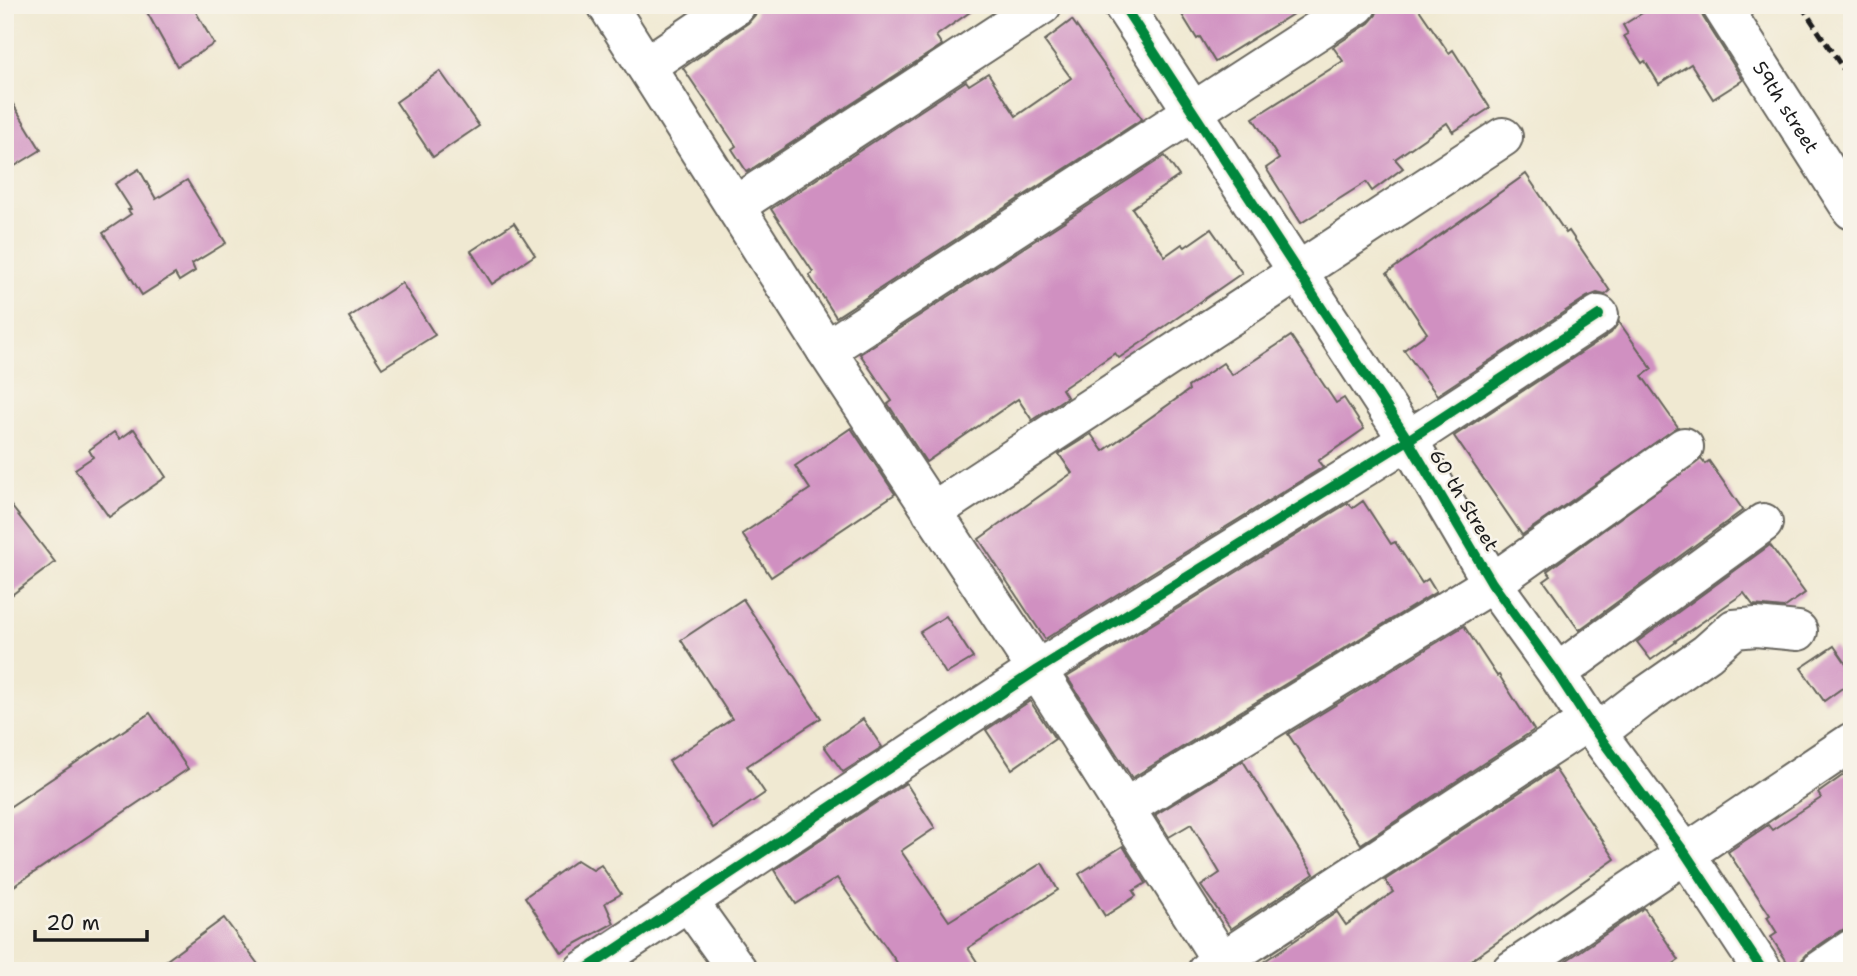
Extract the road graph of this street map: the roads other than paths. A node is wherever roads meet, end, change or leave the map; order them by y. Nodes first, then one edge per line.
1 (607, 5) edge
2 (736, 5) edge
3 (1042, 5) edge
4 (1123, 5) edge
5 (1357, 5) edge
6 (1721, 5) edge
7 (646, 66) junction
8 (1194, 113) junction
9 (1503, 137) dead end
10 (735, 205) junction
11 (1852, 210) edge
12 (1296, 272) junction
13 (1599, 315) dead end
14 (826, 350) junction
15 (1408, 440) junction
16 (1684, 447) dead end
17 (932, 512) junction
18 (1763, 523) dead end
19 (1492, 583) junction
20 (1798, 631) dead end
21 (1037, 670) junction
22 (1557, 673) junction
23 (1592, 727) junction
24 (1852, 742) edge
25 (1125, 808) junction
26 (1685, 853) junction
27 (688, 901) junction
28 (1852, 950) edge
29 (1219, 968) edge
30 (583, 971) edge
31 (738, 971) edge
32 (1511, 971) edge
33 (1763, 971) edge
34 (1820, 971) edge

1 - 7 street
2 - 7 street
3 - 10 street
4 - 8 street, 60 th Street
5 - 8 street
6 - 11 street, 59th street
7 - 10 street
8 - 12 street, 60 th Street
8 - 14 street
9 - 12 street
10 - 14 street
12 - 15 street, 60 th Street
12 - 17 street
13 - 15 street
14 - 17 street
15 - 19 street, 60 th Street
15 - 21 street
16 - 19 street
17 - 21 street
18 - 22 street
19 - 22 street, 60 th Street
19 - 25 street
20 - 23 street
21 - 25 street
21 - 27 street
22 - 23 street, 60 th Street
23 - 26 street, 60 th Street
23 - 29 street
24 - 26 street
25 - 29 street
26 - 32 street
26 - 33 street, 60 th Street
27 - 30 street
27 - 31 street
28 - 34 street

